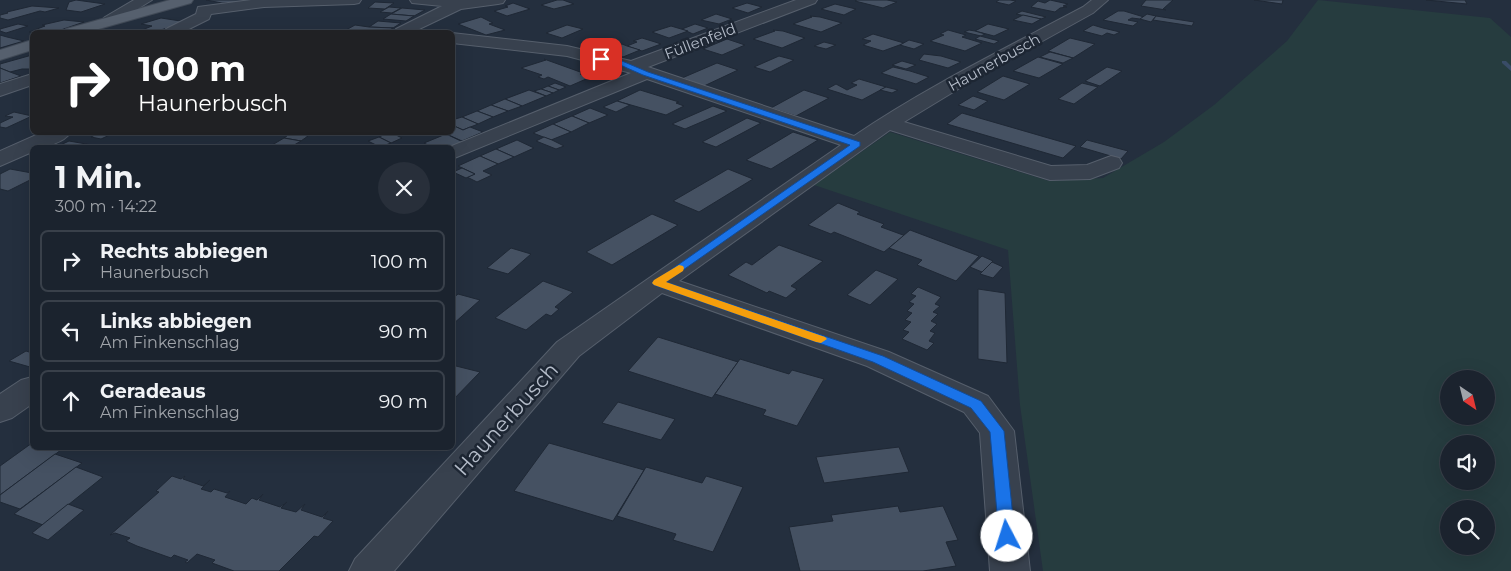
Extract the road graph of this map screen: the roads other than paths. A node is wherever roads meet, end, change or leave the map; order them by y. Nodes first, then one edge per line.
1 (145, 0) edge
2 (186, 0) edge
3 (354, 0) edge
4 (416, 0) edge
5 (498, 0) edge
6 (810, 0) edge
7 (1102, 0) edge
8 (168, 5) junction
9 (457, 5) junction
10 (204, 13) junction
11 (110, 20) junction
12 (409, 29) edge
13 (78, 30) edge
14 (175, 30) edge
15 (455, 38) edge
16 (30, 46) edge
17 (0, 55) edge
18 (639, 70) junction
19 (30, 80) edge
20 (0, 90) edge
21 (887, 124) junction
22 (54, 135) edge
23 (857, 144) junction
24 (32, 145) edge
25 (30, 146) edge
26 (455, 152) edge
27 (0, 159) edge
28 (1111, 163) dead end
29 (658, 283) junction
30 (30, 389) edge
31 (0, 410) edge
32 (368, 571) edge
33 (1010, 571) edge

1 - 11 street
2 - 8 main road
3 - 10 street
4 - 9 street
5 - 9 street
6 - 18 street, Füllenfeld
7 - 21 street, Haunerbusch
8 - 10 street
8 - 11 main road
9 - 12 street
10 - 14 street
11 - 13 main road
15 - 18 street
16 - 17 main road
18 - 23 street
18 - 26 street, Füllenfeld
19 - 20 street
21 - 23 street, Haunerbusch
21 - 28 street
22 - 24 street
23 - 29 street, Haunerbusch
25 - 27 street
29 - 32 street, Haunerbusch
29 - 33 street
30 - 31 street

